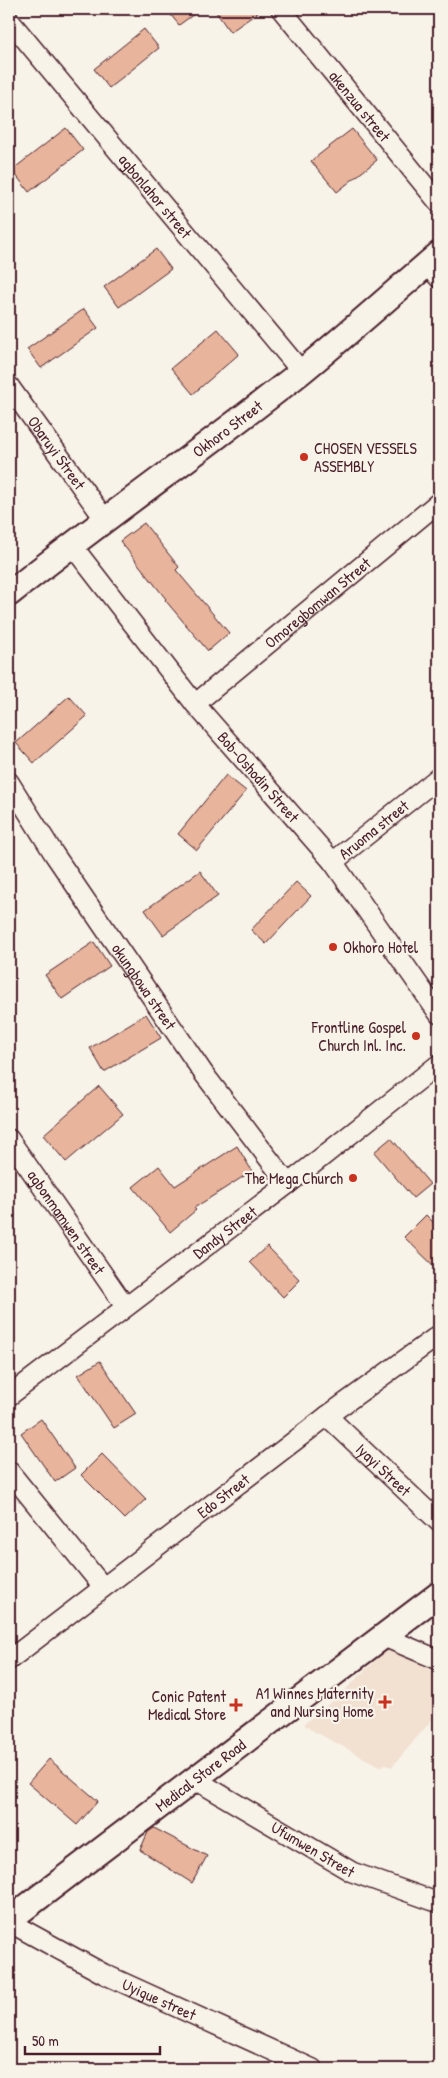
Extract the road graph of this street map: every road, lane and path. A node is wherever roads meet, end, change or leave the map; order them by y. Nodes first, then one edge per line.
1 (281, 9) edge
2 (9, 20) edge
3 (439, 203) edge
4 (435, 265) edge
5 (301, 372) junction
6 (9, 386) edge
7 (439, 502) edge
8 (106, 521) junction
9 (71, 544) junction
10 (9, 594) edge
11 (195, 704) junction
12 (439, 777) edge
13 (9, 782) edge
14 (333, 862) junction
15 (439, 1014) edge
16 (439, 1064) edge
17 (9, 1139) edge
18 (288, 1184) junction
19 (125, 1306) junction
20 (439, 1335) edge
21 (9, 1396) edge
22 (327, 1416) junction
23 (9, 1471) edge
24 (439, 1522) edge
25 (104, 1587) junction
26 (439, 1594) edge
27 (382, 1636) junction
28 (9, 1660) edge
29 (439, 1660) edge
30 (196, 1780) junction
31 (439, 1903) edge
32 (9, 1921) edge
33 (313, 2069) edge

1 - 3 street, akenzua street
2 - 5 street, agbonlahor street
4 - 5 street, Okhoro Street
5 - 8 street, Okhoro Street
6 - 8 street, Obaruyi Street
7 - 11 street, Omoregbomwan Street
8 - 9 street, Okhoro Street
9 - 10 street, Okhoro Street
9 - 11 street, Bob-Oshodin Street
11 - 14 street, Bob-Oshodin Street
12 - 14 street, Aruoma street
13 - 18 street, okungbowa street
14 - 15 street, Bob-Oshodin Street
16 - 18 street, Dandy Street
17 - 19 street, agbonmamwen street
18 - 19 street, Dandy Street
19 - 21 street, Dandy Street
20 - 22 street, Edo Street
22 - 24 street, Iyayi Street
22 - 25 street, Edo Street
23 - 25 street
25 - 28 street, Edo Street
26 - 27 street, Medical Store Road
27 - 29 street
27 - 30 street, Medical Store Road
30 - 31 street, Ufumwen Street
30 - 32 street, Medical Store Road
32 - 33 street, Uyigue street

